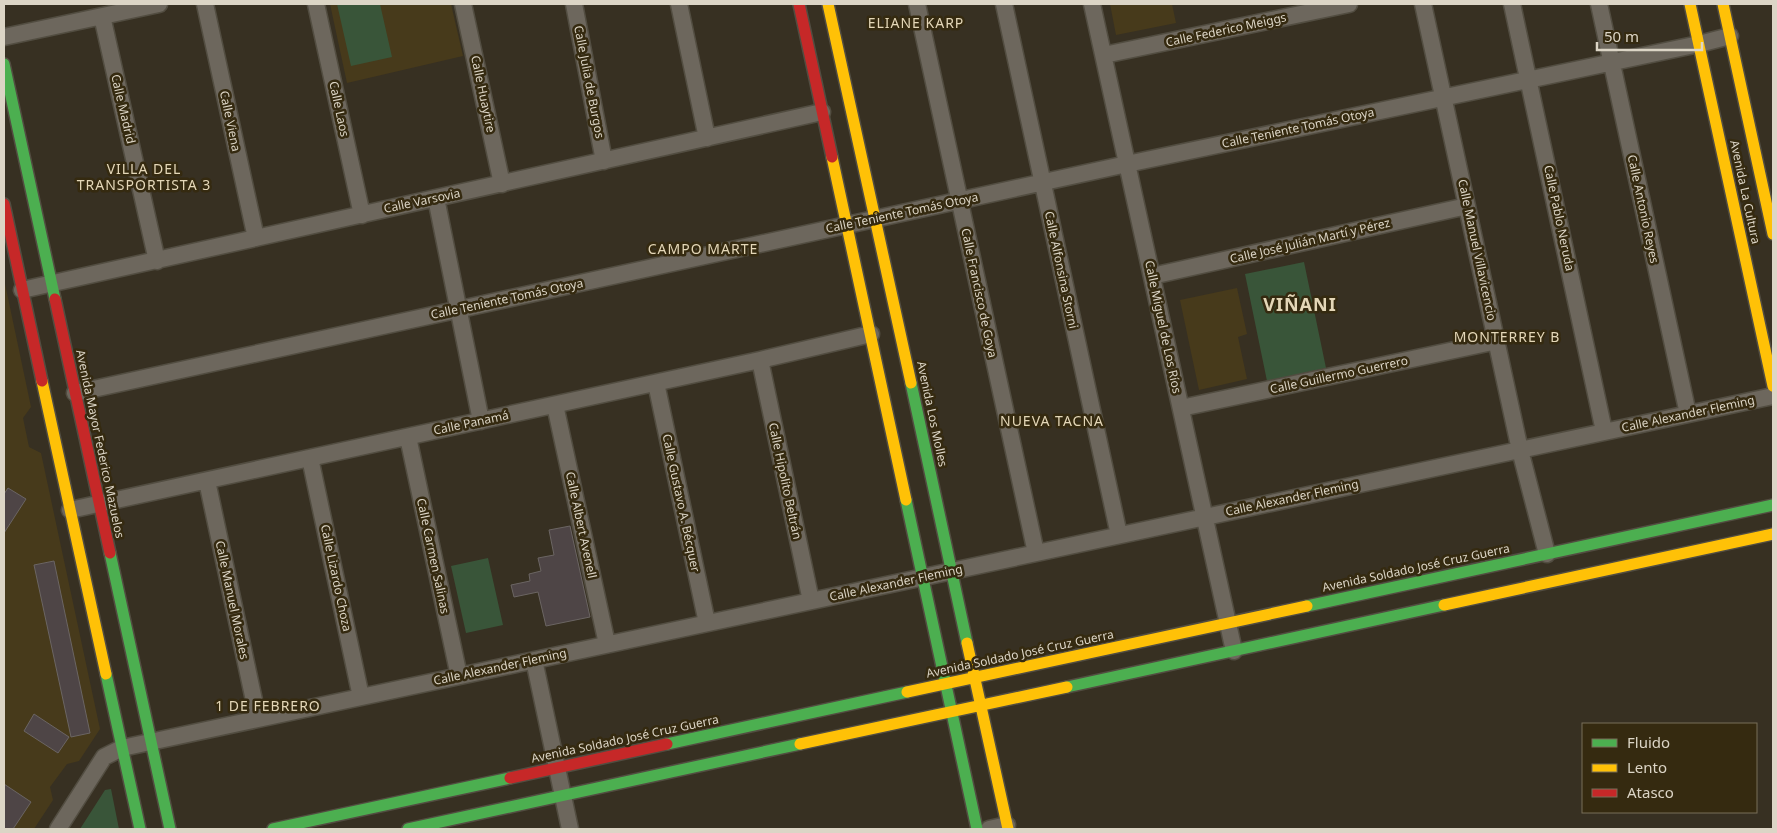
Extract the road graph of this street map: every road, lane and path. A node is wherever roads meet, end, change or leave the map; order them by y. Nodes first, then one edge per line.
1 (159, 4) edge
2 (205, 4) edge
3 (316, 4) edge
4 (463, 4) edge
5 (574, 4) edge
6 (679, 4) edge
7 (799, 4) edge
8 (828, 4) edge
9 (917, 4) edge
10 (1004, 4) edge
11 (1092, 4) edge
12 (1349, 4) edge
13 (1423, 4) edge
14 (1512, 4) edge
15 (1599, 4) edge
16 (1690, 4) edge
17 (1723, 4) edge
18 (102, 16) junction
19 (1730, 36) junction
20 (4, 37) edge
21 (1699, 44) junction
22 (1104, 55) junction
23 (1612, 62) junction
24 (4, 64) edge
25 (1529, 79) junction
26 (1444, 97) junction
27 (822, 112) junction
28 (707, 138) junction
29 (604, 161) junction
30 (1127, 164) junction
31 (1042, 183) junction
32 (502, 184) junction
33 (436, 198) junction
34 (959, 201) junction
35 (4, 204) edge
36 (1467, 206) junction
37 (362, 215) junction
38 (875, 219) junction
39 (847, 225) junction
40 (1773, 234) edge
41 (256, 238) junction
42 (157, 260) junction
43 (1152, 276) junction
44 (52, 284) junction
45 (22, 290) junction
46 (458, 309) junction
47 (871, 334) junction
48 (1497, 341) junction
49 (760, 360) junction
50 (656, 383) junction
51 (1773, 386) edge
52 (75, 393) junction
53 (1773, 396) edge
54 (555, 405) junction
55 (1181, 408) junction
56 (1688, 414) junction
57 (481, 421) junction
58 (1604, 432) junction
59 (408, 437) junction
60 (1520, 450) junction
61 (310, 458) junction
62 (207, 481) junction
63 (100, 504) junction
64 (1773, 505) edge
65 (70, 510) junction
66 (1204, 517) junction
67 (1773, 534) edge
68 (1119, 535) junction
69 (1036, 553) junction
70 (1547, 554) junction
71 (952, 571) junction
72 (923, 577) junction
73 (811, 601) junction
74 (707, 623) junction
75 (1228, 623) junction
76 (607, 644) junction
77 (1234, 651) junction
78 (534, 660) junction
79 (459, 676) junction
80 (975, 677) junction
81 (947, 684) junction
82 (361, 697) junction
83 (981, 705) junction
84 (952, 712) junction
85 (258, 719) junction
86 (151, 742) junction
87 (122, 748) junction
88 (557, 768) junction
89 (563, 796) junction
90 (1007, 827) edge
91 (58, 829) edge
92 (140, 829) edge
93 (170, 829) edge
94 (273, 829) edge
95 (408, 829) edge
96 (570, 829) edge
97 (977, 829) edge
98 (989, 829) edge

1 - 18 street
2 - 41 street, Calle Viena
3 - 37 street, Calle Laos
4 - 32 street, Calle Huaytire
5 - 29 street, Calle Julia de Burgos
6 - 28 street
7 - 27 street
8 - 38 street, Avenida Los Molles
9 - 34 street, Calle Francisco de Goya
10 - 31 street, Calle Alfonsina Storni
11 - 22 street, Calle Miguel de Los Ríos
12 - 22 street, Calle Federico Meiggs
13 - 26 street, Calle Manuel Villavicencio
14 - 25 street, Calle Pablo Neruda
15 - 23 street, Calle Antonio Reyes
16 - 21 street, Avenida La Cultura
17 - 19 street, Avenida La Cultura
18 - 20 street
18 - 42 street, Calle Madrid
19 - 21 street, Calle Teniente Tomás Otoya
19 - 40 street, Avenida La Cultura
21 - 23 street, Calle Teniente Tomás Otoya
21 - 51 street, Avenida La Cultura
22 - 30 street, Calle Miguel de Los Ríos
23 - 25 street, Calle Teniente Tomás Otoya
23 - 56 street, Calle Antonio Reyes
24 - 44 street, Avenida Mayor Federico Mazuelos
25 - 26 street, Calle Teniente Tomás Otoya
25 - 58 street, Calle Pablo Neruda
26 - 30 street, Calle Teniente Tomás Otoya
26 - 36 street, Calle Manuel Villavicencio
27 - 28 street, Calle Varsovia
27 - 39 street
28 - 29 street, Calle Varsovia
29 - 32 street, Calle Varsovia
30 - 31 street, Calle Teniente Tomás Otoya
30 - 43 street, Calle Miguel de Los Ríos
31 - 34 street, Calle Teniente Tomás Otoya
31 - 68 street, Calle Alfonsina Storni
32 - 33 street, Calle Varsovia
33 - 37 street, Calle Varsovia
33 - 46 street
34 - 38 street, Calle Teniente Tomás Otoya
34 - 69 street, Calle Francisco de Goya
35 - 45 street
36 - 43 street, Calle José Julián Martí y Pérez
36 - 48 street, Calle Manuel Villavicencio
37 - 41 street, Calle Varsovia
38 - 39 street, Calle Teniente Tomás Otoya
38 - 71 street, Avenida Los Molles
39 - 46 street, Calle Teniente Tomás Otoya
39 - 47 street
41 - 42 street, Calle Varsovia
42 - 44 street, Calle Varsovia
43 - 55 street, Calle Miguel de Los Ríos
44 - 45 street, Calle Varsovia
44 - 52 street, Avenida Mayor Federico Mazuelos
45 - 65 street
46 - 52 street, Calle Teniente Tomás Otoya
46 - 57 street
47 - 49 street, Calle Panamá
47 - 72 street
48 - 55 street, Calle Guillermo Guerrero
48 - 60 street, Calle Manuel Villavicencio
49 - 50 street, Calle Panamá
49 - 73 street, Calle Hipolito Beltrán
50 - 54 street, Calle Panamá
50 - 74 street, Calle Gustavo A. Bécquer
52 - 63 street, Avenida Mayor Federico Mazuelos
53 - 56 street, Calle Alexander Fleming
54 - 57 street, Calle Panamá
54 - 76 street, Calle Albert Avenell
55 - 66 street, Calle Miguel de Los Ríos
56 - 58 street, Calle Alexander Fleming
57 - 59 street, Calle Panamá
58 - 60 street, Calle Alexander Fleming
59 - 61 street, Calle Panamá
59 - 79 street, Calle Carmen Salinas
60 - 66 street, Calle Alexander Fleming
60 - 70 street, Calle Manuel Villavicencio
61 - 62 street, Calle Panamá
61 - 82 street, Calle Lizardo Choza
62 - 63 street, Calle Panamá
62 - 85 street, Calle Manuel Morales
63 - 65 street, Calle Panamá
63 - 86 street, Avenida Mayor Federico Mazuelos
64 - 70 street, Avenida Soldado José Cruz Guerra
65 - 87 street
66 - 68 street, Calle Alexander Fleming
66 - 75 street, Calle Miguel de Los Ríos
67 - 77 street
68 - 69 street, Calle Alexander Fleming
69 - 71 street, Calle Alexander Fleming
70 - 75 street, Avenida Soldado José Cruz Guerra
71 - 72 street, Calle Alexander Fleming
71 - 80 street, Avenida Los Molles
72 - 73 street, Calle Alexander Fleming
72 - 81 street
73 - 74 street, Calle Alexander Fleming
74 - 76 street, Calle Alexander Fleming
75 - 77 street, Calle Miguel de Los Ríos
75 - 80 street, Avenida Soldado José Cruz Guerra
76 - 78 street, Calle Alexander Fleming
77 - 83 street
78 - 79 street, Calle Alexander Fleming
78 - 88 street
79 - 82 street, Calle Alexander Fleming
80 - 81 street, Avenida Soldado José Cruz Guerra
80 - 83 street, Avenida Los Molles
81 - 84 street
81 - 88 street, Avenida Soldado José Cruz Guerra
82 - 85 street, Calle Alexander Fleming
83 - 84 street
83 - 90 street, Avenida Los Molles
84 - 89 street
84 - 97 street
85 - 86 street, Calle Alexander Fleming
86 - 87 street, Calle Alexander Fleming
86 - 93 street, Avenida Mayor Federico Mazuelos
87 - 91 street, Calle Alexander Fleming
87 - 92 street
88 - 89 street
88 - 94 street, Avenida Soldado José Cruz Guerra
89 - 95 street
89 - 96 street
90 - 98 street

